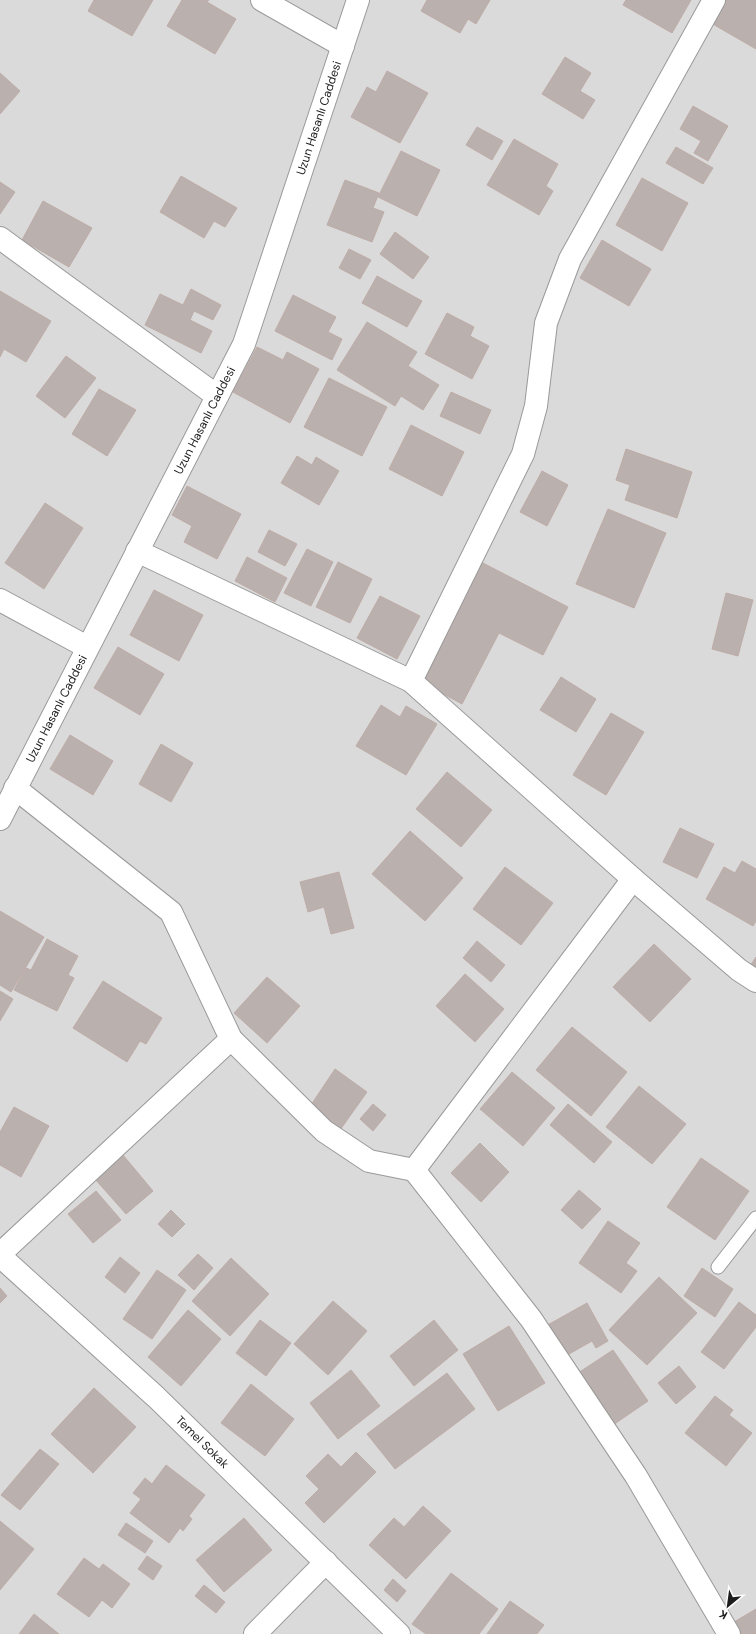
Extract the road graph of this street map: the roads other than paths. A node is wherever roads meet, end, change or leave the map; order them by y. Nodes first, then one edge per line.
1 (262, 0) edge
2 (358, 0) edge
3 (714, 0) edge
4 (343, 46) junction
5 (0, 238) edge
6 (217, 396) junction
7 (137, 551) junction
8 (0, 600) edge
9 (87, 648) junction
10 (411, 681) junction
11 (15, 788) junction
12 (0, 819) edge
13 (633, 879) junction
14 (756, 981) edge
15 (231, 1039) junction
16 (414, 1170) junction
17 (756, 1218) edge
18 (0, 1255) edge
19 (718, 1267) dead end
20 (326, 1562) junction
21 (256, 1634) edge
22 (399, 1634) edge
23 (730, 1634) edge

1 - 4 street
2 - 4 street, Uzun Hasanlı Caddesi
3 - 10 street
4 - 6 street, Uzun Hasanlı Caddesi
5 - 6 street
6 - 7 street, Uzun Hasanlı Caddesi
7 - 9 street, Uzun Hasanlı Caddesi
7 - 10 street
8 - 9 street
9 - 11 street, Uzun Hasanlı Caddesi
10 - 13 street
11 - 12 street, Uzun Hasanlı Caddesi
11 - 15 street
13 - 14 street
13 - 16 street
15 - 16 street
15 - 18 street
16 - 23 street
17 - 19 lane
18 - 20 street, Temel Sokak
20 - 21 street
20 - 22 street, Temel Sokak

